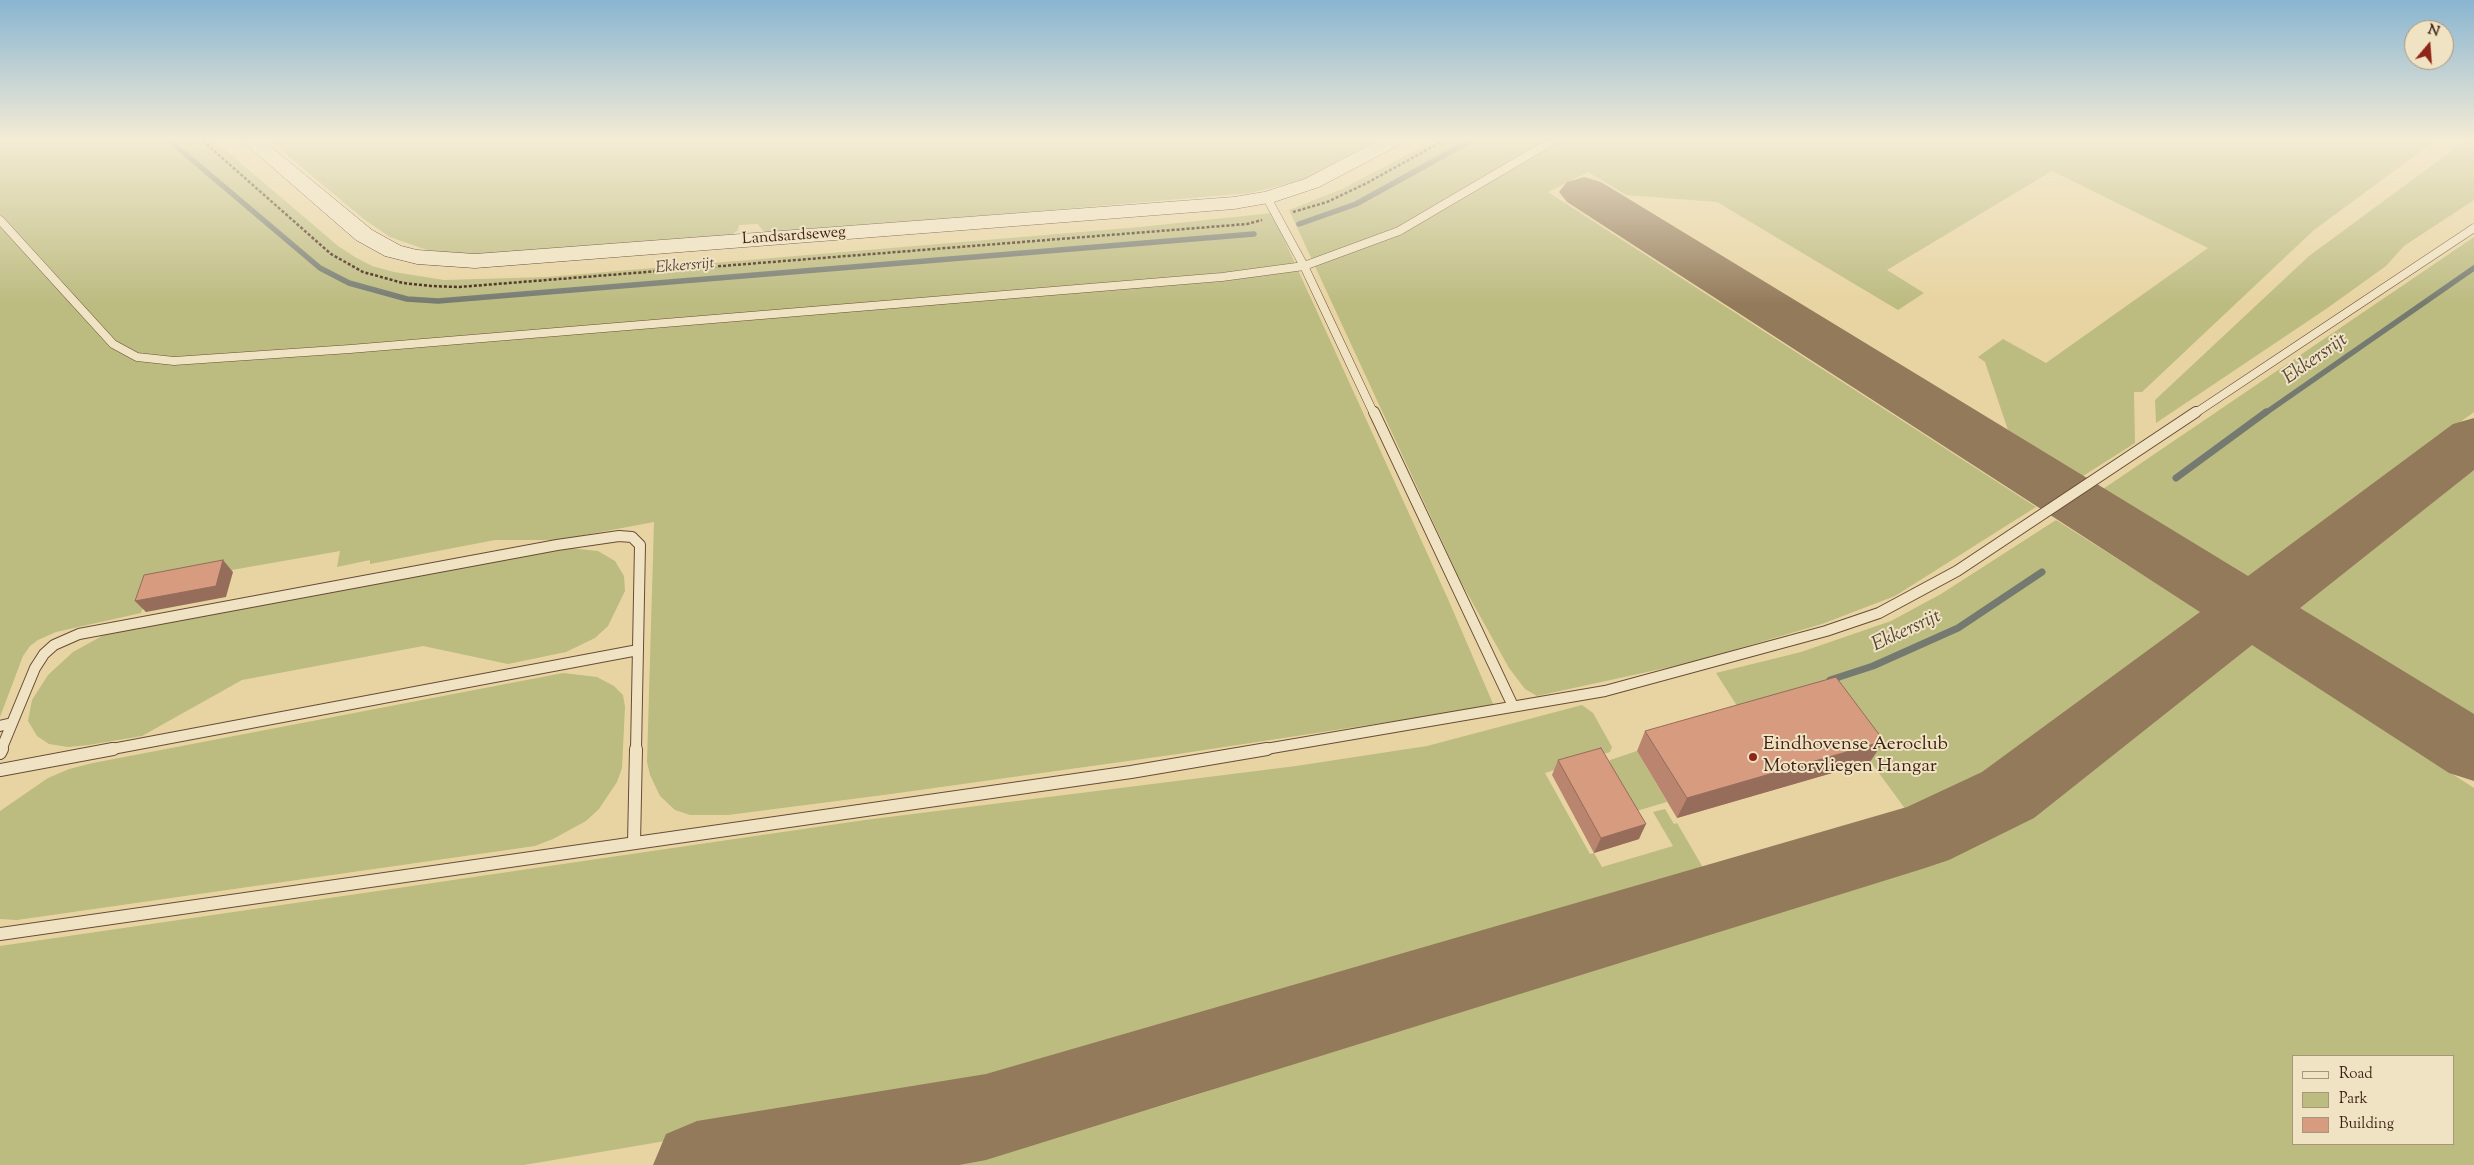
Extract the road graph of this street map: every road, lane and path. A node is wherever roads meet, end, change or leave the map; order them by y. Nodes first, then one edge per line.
1 (317, 195) edge
2 (1275, 195) edge
3 (1460, 195) edge
4 (1267, 198) junction
5 (0, 220) edge
6 (2474, 228) edge
7 (1304, 266) junction
8 (638, 650) junction
9 (1513, 706) junction
10 (12, 723) junction
11 (0, 726) edge
12 (0, 753) edge
13 (0, 770) edge
14 (634, 843) junction
15 (0, 934) edge

1 - 4 street, Landsardseweg
2 - 4 street, Landsardseweg
3 - 7 lane
4 - 7 lane
5 - 7 lane
6 - 9 lane
7 - 9 lane
8 - 10 lane
8 - 13 lane
8 - 14 lane
9 - 14 lane
10 - 11 lane
10 - 12 lane
14 - 15 lane

